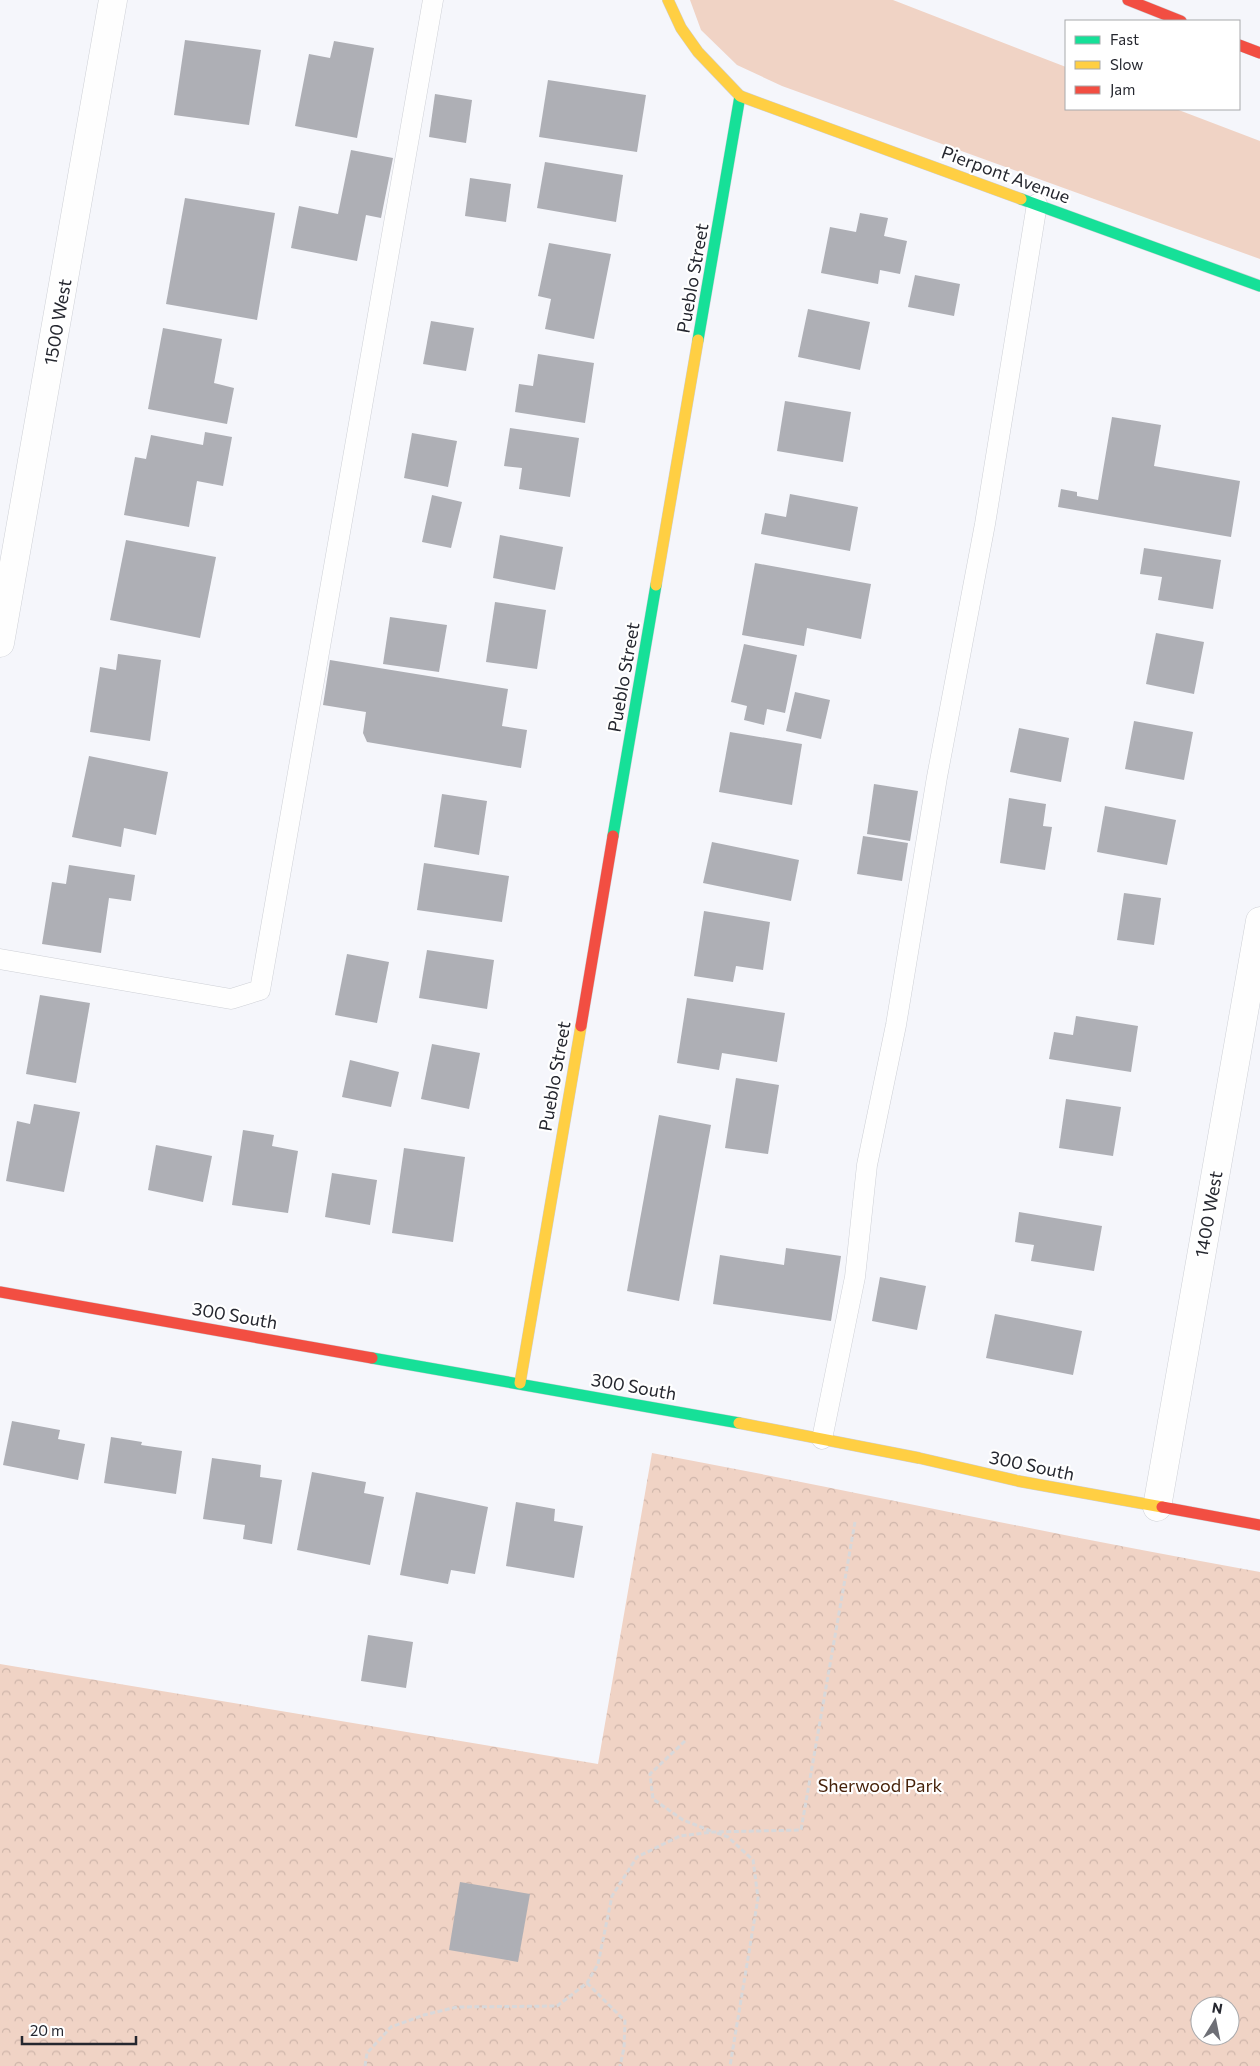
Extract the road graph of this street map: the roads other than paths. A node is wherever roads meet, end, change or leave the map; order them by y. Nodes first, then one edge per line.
1 (113, 0) edge
2 (433, 0) edge
3 (668, 0) edge
4 (1128, 0) edge
5 (1178, 20) edge
6 (1240, 45) edge
7 (1260, 53) edge
8 (740, 96) junction
9 (1037, 204) junction
10 (1260, 286) edge
11 (0, 643) edge
12 (1260, 921) edge
13 (0, 959) edge
14 (0, 1292) edge
15 (520, 1383) junction
16 (822, 1439) junction
17 (1157, 1507) junction
18 (1260, 1525) edge

1 - 11 street, 1500 West
2 - 13 lane
3 - 8 main road
4 - 5 main road
6 - 7 main road
8 - 9 main road, Pierpont Avenue
8 - 15 main road, Pueblo Street
9 - 10 main road, Pierpont Avenue
9 - 16 lane
12 - 17 street, 1400 West
14 - 15 main road, 300 South
15 - 16 main road, 300 South
16 - 17 main road, 300 South
17 - 18 main road, 300 South

